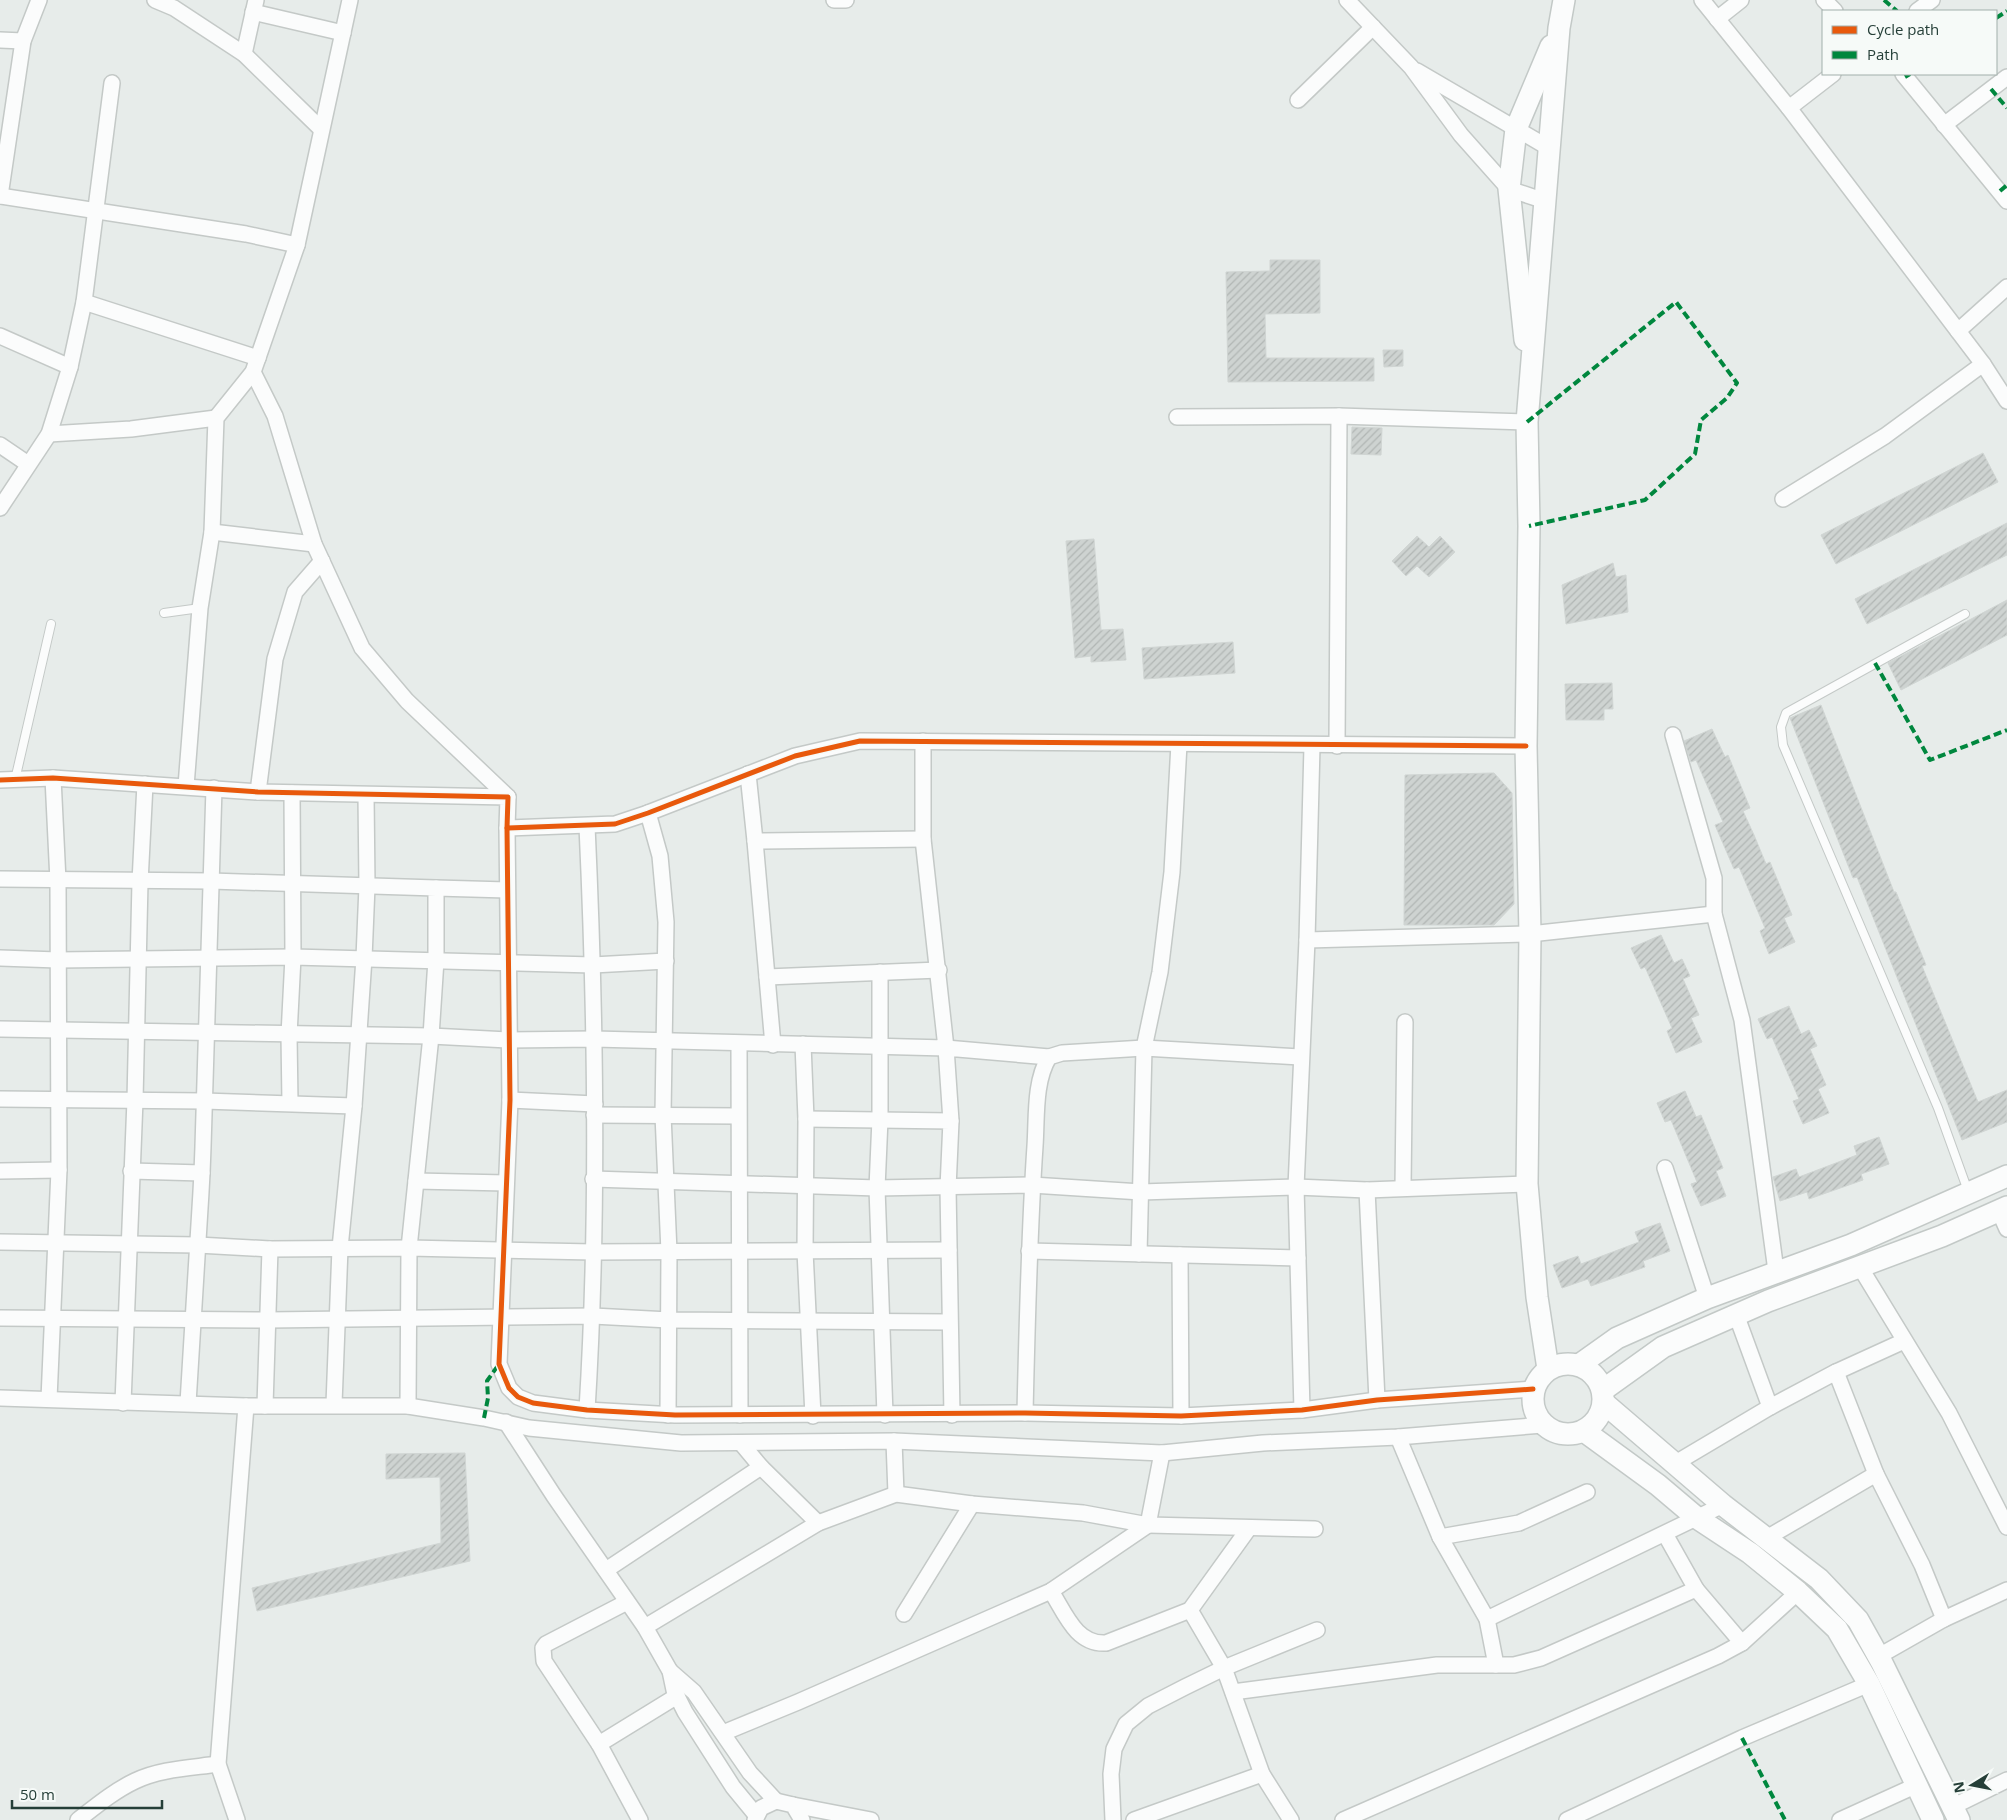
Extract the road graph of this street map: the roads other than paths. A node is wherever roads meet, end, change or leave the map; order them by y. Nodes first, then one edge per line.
1 (38, 0) edge
2 (155, 0) edge
3 (350, 0) edge
4 (834, 0) edge
5 (846, 0) edge
6 (1347, 0) edge
7 (1564, 0) edge
8 (1702, 0) edge
9 (1741, 0) edge
10 (1824, 0) edge
11 (1932, 0) edge
12 (175, 4) edge
13 (254, 6) edge
14 (1834, 10) edge
15 (1918, 10) edge
16 (1717, 19) junction
17 (1373, 27) junction
18 (1559, 28) junction
19 (343, 33) junction
20 (0, 40) edge
21 (23, 41) junction
22 (244, 54) junction
23 (1411, 67) junction
24 (1832, 75) edge
25 (1904, 75) edge
26 (2007, 77) edge
27 (112, 83) dead end
28 (1298, 100) dead end
29 (1789, 108) junction
30 (1944, 125) junction
31 (321, 129) junction
32 (1516, 129) junction
33 (1549, 148) junction
34 (1509, 189) junction
35 (0, 196) edge
36 (1545, 201) junction
37 (2007, 201) edge
38 (95, 210) junction
39 (297, 244) junction
40 (2007, 287) edge
41 (84, 302) junction
42 (1958, 331) junction
43 (0, 336) edge
44 (1983, 364) junction
45 (256, 365) junction
46 (70, 368) junction
47 (1530, 395) junction
48 (2007, 401) edge
49 (1339, 416) junction
50 (1177, 417) dead end
51 (216, 418) junction
52 (1527, 422) junction
53 (48, 434) junction
54 (0, 445) edge
55 (28, 464) junction
56 (1783, 498) dead end
57 (0, 508) edge
58 (212, 532) junction
59 (314, 544) junction
60 (322, 561) junction
61 (200, 608) junction
62 (164, 613) dead end
63 (1965, 614) dead end
64 (51, 624) dead end
65 (1674, 735) dead end
66 (923, 741) junction
67 (1179, 744) junction
68 (1312, 746) junction
69 (1337, 746) junction
70 (1526, 746) junction
71 (748, 774) junction
72 (53, 778) junction
73 (8, 780) edge
74 (145, 784) junction
75 (186, 786) junction
76 (214, 788) junction
77 (258, 792) junction
78 (292, 793) junction
79 (366, 795) junction
80 (508, 797) junction
81 (648, 814) junction
82 (587, 826) junction
83 (507, 828) junction
84 (923, 839) junction
85 (756, 841) junction
86 (0, 879) edge
87 (58, 881) junction
88 (211, 881) junction
89 (140, 882) junction
90 (292, 884) junction
91 (367, 886) junction
92 (436, 888) junction
93 (507, 890) junction
94 (1714, 914) junction
95 (1530, 934) junction
96 (1307, 940) junction
97 (210, 956) junction
98 (293, 957) junction
99 (0, 958) edge
100 (138, 958) junction
101 (364, 958) junction
102 (58, 960) junction
103 (436, 960) junction
104 (666, 961) junction
105 (509, 963) junction
106 (593, 965) junction
107 (939, 970) junction
108 (880, 972) junction
109 (767, 977) junction
110 (1405, 1022) dead end
111 (0, 1029) edge
112 (58, 1029) junction
113 (135, 1032) junction
114 (205, 1034) junction
115 (289, 1035) junction
116 (358, 1035) junction
117 (431, 1036) junction
118 (594, 1039) junction
119 (508, 1040) junction
120 (664, 1042) junction
121 (739, 1044) junction
122 (803, 1044) junction
123 (773, 1045) junction
124 (878, 1047) junction
125 (946, 1048) junction
126 (1144, 1048) junction
127 (1050, 1057) junction
128 (1300, 1057) junction
129 (0, 1099) edge
130 (60, 1100) junction
131 (135, 1100) junction
132 (510, 1100) junction
133 (204, 1101) junction
134 (290, 1103) junction
135 (354, 1106) junction
136 (595, 1110) junction
137 (663, 1116) junction
138 (738, 1116) junction
139 (806, 1119) junction
140 (880, 1120) junction
141 (952, 1121) junction
142 (1665, 1168) dead end
143 (59, 1170) junction
144 (0, 1171) edge
145 (131, 1171) junction
146 (202, 1173) junction
147 (2007, 1176) edge
148 (593, 1179) junction
149 (416, 1181) junction
150 (668, 1181) junction
151 (740, 1182) junction
152 (506, 1183) junction
153 (805, 1184) junction
154 (1527, 1184) junction
155 (1032, 1186) junction
156 (1296, 1187) junction
157 (1402, 1187) junction
158 (877, 1188) junction
159 (948, 1188) junction
160 (1367, 1190) junction
161 (1141, 1192) junction
162 (1968, 1192) junction
163 (2004, 1216) edge
164 (0, 1242) edge
165 (56, 1242) junction
166 (129, 1244) junction
167 (198, 1245) junction
168 (340, 1248) junction
169 (409, 1248) junction
170 (270, 1249) junction
171 (503, 1250) junction
172 (879, 1250) junction
173 (949, 1250) junction
174 (805, 1251) junction
175 (1029, 1251) junction
176 (593, 1252) junction
177 (669, 1252) junction
178 (740, 1252) junction
179 (1138, 1254) junction
180 (1180, 1255) junction
181 (1298, 1258) junction
182 (1860, 1267) junction
183 (1776, 1271) junction
184 (1707, 1298) junction
185 (592, 1316) junction
186 (1737, 1317) junction
187 (0, 1318) edge
188 (51, 1318) junction
189 (125, 1318) junction
190 (336, 1319) junction
191 (409, 1319) junction
192 (501, 1319) junction
193 (741, 1319) junction
194 (192, 1320) junction
195 (268, 1320) junction
196 (669, 1320) junction
197 (808, 1321) junction
198 (880, 1322) junction
199 (949, 1322) junction
200 (1904, 1341) junction
201 (1579, 1365) junction
202 (1548, 1369) junction
203 (1836, 1372) junction
204 (1534, 1389) junction
205 (1603, 1396) junction
206 (0, 1398) edge
207 (49, 1398) junction
208 (1377, 1400) junction
209 (123, 1403) junction
210 (188, 1404) junction
211 (334, 1404) junction
212 (246, 1406) junction
213 (265, 1406) junction
214 (408, 1406) junction
215 (1770, 1407) junction
216 (586, 1410) junction
217 (1302, 1410) junction
218 (1025, 1414) junction
219 (668, 1415) junction
220 (740, 1415) junction
221 (885, 1415) junction
222 (813, 1416) junction
223 (952, 1416) junction
224 (1181, 1416) junction
225 (506, 1422) junction
226 (1543, 1425) junction
227 (1584, 1431) junction
228 (1398, 1437) junction
229 (894, 1442) junction
230 (741, 1443) junction
231 (1162, 1453) junction
232 (1674, 1464) junction
233 (761, 1468) junction
234 (1876, 1474) junction
235 (1588, 1492) dead end
236 (896, 1494) junction
237 (972, 1504) junction
238 (1723, 1505) junction
239 (1697, 1518) junction
240 (2006, 1520) edge
241 (818, 1522) junction
242 (1148, 1524) junction
243 (1249, 1528) junction
244 (1316, 1529) dead end
245 (1665, 1534) junction
246 (1440, 1537) junction
247 (1765, 1539) junction
248 (606, 1570) junction
249 (1696, 1589) junction
250 (2007, 1590) edge
251 (1051, 1591) junction
252 (1798, 1592) junction
253 (627, 1602) junction
254 (1190, 1610) junction
255 (904, 1614) dead end
256 (1487, 1619) junction
257 (1944, 1619) junction
258 (645, 1627) junction
259 (1317, 1630) dead end
260 (1742, 1643) junction
261 (1879, 1656) junction
262 (1496, 1665) junction
263 (1224, 1668) junction
264 (670, 1671) junction
265 (1869, 1684) junction
266 (1233, 1692) junction
267 (677, 1696) junction
268 (723, 1733) junction
269 (599, 1744) junction
270 (218, 1764) junction
271 (1262, 1774) junction
272 (2007, 1780) edge
273 (1917, 1785) junction
274 (776, 1801) junction
275 (793, 1805) junction
276 (1957, 1813) edge
277 (756, 1818) edge
278 (78, 1820) edge
279 (237, 1820) edge
280 (640, 1820) edge
281 (802, 1820) edge
282 (871, 1820) edge
283 (1113, 1820) edge
284 (1134, 1820) edge
285 (1291, 1820) edge
286 (1343, 1820) edge
287 (1567, 1820) edge
288 (1840, 1820) edge
289 (1932, 1820) edge

1 - 21 street
2 - 12 street
3 - 19 street
4 - 5 street
6 - 17 street
7 - 18 street
8 - 16 street
9 - 16 street
10 - 14 street
11 - 15 street
12 - 22 street
13 - 19 street
13 - 22 street
16 - 29 street
17 - 23 street
17 - 28 street
18 - 32 street
18 - 33 street
19 - 31 street
20 - 21 street
21 - 35 street
22 - 31 street
23 - 32 street
23 - 34 street
24 - 29 street
25 - 30 street
26 - 30 street
27 - 38 street
29 - 42 street
30 - 37 street
31 - 39 street
32 - 33 street
32 - 34 street
33 - 36 street
34 - 36 street
34 - 47 street
35 - 38 street
36 - 47 street
38 - 39 street
38 - 41 street
39 - 45 street
40 - 42 street
41 - 45 street
41 - 46 street
42 - 44 street
43 - 46 street
44 - 48 street
44 - 56 street
45 - 51 street
45 - 59 street
46 - 53 street
47 - 52 street
49 - 50 street
49 - 52 street
49 - 69 street
51 - 53 street
51 - 58 street
52 - 70 street
53 - 55 street
54 - 55 street
55 - 57 street
58 - 59 street
58 - 61 street
59 - 60 street
60 - 77 street
60 - 80 street
61 - 62 lane
61 - 75 street
63 - 162 lane
64 - 73 lane
65 - 94 street
66 - 67 street
66 - 71 street
66 - 84 street
67 - 68 street
67 - 126 street
68 - 69 street
68 - 96 street
69 - 70 street
70 - 95 street
71 - 81 street
71 - 85 street
72 - 73 street
72 - 74 street
72 - 87 street
74 - 75 street
74 - 89 street
75 - 76 street
76 - 77 street
76 - 88 street
77 - 78 street
78 - 79 street
78 - 90 street
79 - 80 street
79 - 91 street
80 - 83 street
81 - 82 street
81 - 104 street
82 - 83 street
82 - 106 street
83 - 93 street
84 - 85 street
84 - 107 street
85 - 109 street
86 - 87 street
87 - 89 street
87 - 102 street
88 - 89 street
88 - 90 street
88 - 97 street
89 - 100 street
90 - 91 street
90 - 98 street
91 - 92 street
91 - 101 street
92 - 93 street
92 - 103 street
93 - 105 street
94 - 95 street
94 - 183 street
95 - 96 street
95 - 154 street
96 - 128 street
97 - 98 street
97 - 100 street
97 - 114 street
98 - 101 street
98 - 115 street
99 - 102 street
100 - 102 street
100 - 113 street
101 - 103 street
101 - 116 street
102 - 112 street
103 - 105 street
103 - 117 street
104 - 106 street
104 - 120 street
105 - 106 street
105 - 119 street
106 - 118 street
107 - 108 street
107 - 125 street
108 - 109 street
108 - 124 street
109 - 123 street
110 - 157 street
111 - 112 street
112 - 113 street
112 - 130 street
113 - 114 street
113 - 131 street
114 - 115 street
114 - 133 street
115 - 116 street
115 - 134 street
116 - 117 street
116 - 135 street
117 - 119 street
117 - 149 street
118 - 119 street
118 - 120 street
118 - 136 street
119 - 132 street
120 - 121 street
120 - 137 street
121 - 123 street
121 - 138 street
122 - 123 street
122 - 124 street
122 - 139 street
124 - 125 street
124 - 140 street
125 - 127 street
125 - 141 street
126 - 127 street
126 - 128 street
126 - 161 street
127 - 155 street
128 - 156 street
129 - 130 street
130 - 131 street
130 - 143 street
131 - 133 street
131 - 145 street
132 - 136 street
132 - 152 street
133 - 134 street
133 - 146 street
134 - 135 street
135 - 168 street
136 - 137 street
136 - 148 street
137 - 138 street
137 - 150 street
138 - 151 street
139 - 140 street
139 - 153 street
140 - 141 street
140 - 158 street
141 - 159 street
142 - 184 street
143 - 144 street
143 - 165 street
145 - 146 street
145 - 166 street
146 - 167 street
147 - 162 street
148 - 150 street
148 - 176 street
149 - 152 street
149 - 169 street
150 - 151 street
150 - 177 street
151 - 153 street
151 - 178 street
152 - 171 street
153 - 158 street
153 - 174 street
154 - 157 street
154 - 202 street
155 - 159 street
155 - 161 street
155 - 175 street
156 - 160 street
156 - 161 street
156 - 181 street
157 - 160 street
158 - 159 street
158 - 172 street
159 - 173 street
160 - 208 street
161 - 179 street
162 - 183 street
163 - 182 street
164 - 165 street
165 - 166 street
165 - 188 street
166 - 167 street
166 - 189 street
167 - 170 street
167 - 194 street
168 - 169 street
168 - 170 street
168 - 190 street
169 - 171 street
169 - 191 street
170 - 195 street
171 - 176 street
171 - 192 street
172 - 173 street
172 - 174 street
172 - 198 street
173 - 199 street
174 - 178 street
174 - 197 street
175 - 179 street
175 - 218 street
176 - 177 street
176 - 185 street
177 - 178 street
177 - 196 street
178 - 193 street
179 - 180 street
180 - 181 street
180 - 224 street
181 - 217 street
182 - 186 street
182 - 200 street
183 - 184 street
184 - 201 street
185 - 192 street
185 - 196 street
185 - 216 street
186 - 205 street
186 - 215 street
187 - 188 street
188 - 189 street
188 - 207 street
189 - 194 street
189 - 209 street
190 - 191 street
190 - 195 street
190 - 211 street
191 - 192 street
191 - 214 street
192 - 216 street
193 - 196 street
193 - 197 street
193 - 220 street
194 - 195 street
194 - 210 street
195 - 213 street
196 - 219 street
197 - 198 street
197 - 222 street
198 - 199 street
198 - 221 street
199 - 223 street
200 - 203 street
200 - 240 street
201 - 202 street
201 - 205 street
202 - 204 street
203 - 215 street
203 - 234 street
204 - 208 street
204 - 226 street
205 - 227 street
205 - 232 street
206 - 207 street
207 - 209 street
208 - 217 street
209 - 210 street
210 - 212 street
211 - 213 street
211 - 214 street
212 - 213 street
212 - 270 street
214 - 225 street
215 - 232 street
216 - 219 street
217 - 224 street
218 - 223 street
218 - 224 street
219 - 220 street
220 - 222 street
221 - 222 street
221 - 223 street
225 - 230 street
225 - 248 street
226 - 227 street
226 - 228 street
227 - 239 street
228 - 231 street
228 - 246 street
229 - 230 street
229 - 231 street
229 - 236 street
230 - 233 street
231 - 242 street
232 - 238 street
233 - 241 street
233 - 248 street
234 - 247 street
234 - 257 street
235 - 246 street
236 - 237 street
236 - 241 street
237 - 242 street
237 - 255 street
238 - 239 street
238 - 247 street
239 - 245 street
239 - 252 street
241 - 258 street
242 - 243 street
242 - 251 street
243 - 244 street
243 - 254 street
245 - 249 street
245 - 256 street
246 - 256 street
247 - 261 street
248 - 253 street
249 - 260 street
249 - 262 street
250 - 257 street
251 - 254 street
251 - 268 street
252 - 260 street
252 - 265 street
253 - 258 street
253 - 269 street
254 - 263 street
256 - 262 street
257 - 261 street
258 - 264 street
259 - 263 street
260 - 286 street
261 - 276 street
262 - 266 street
263 - 266 street
263 - 283 street
264 - 267 street
264 - 268 street
265 - 273 street
265 - 287 street
266 - 271 street
267 - 269 street
267 - 277 street
268 - 274 street
269 - 280 street
270 - 278 street
270 - 279 street
271 - 284 street
271 - 285 street
272 - 276 street
273 - 288 street
273 - 289 street
274 - 275 street
274 - 277 street
275 - 281 street
275 - 282 street

